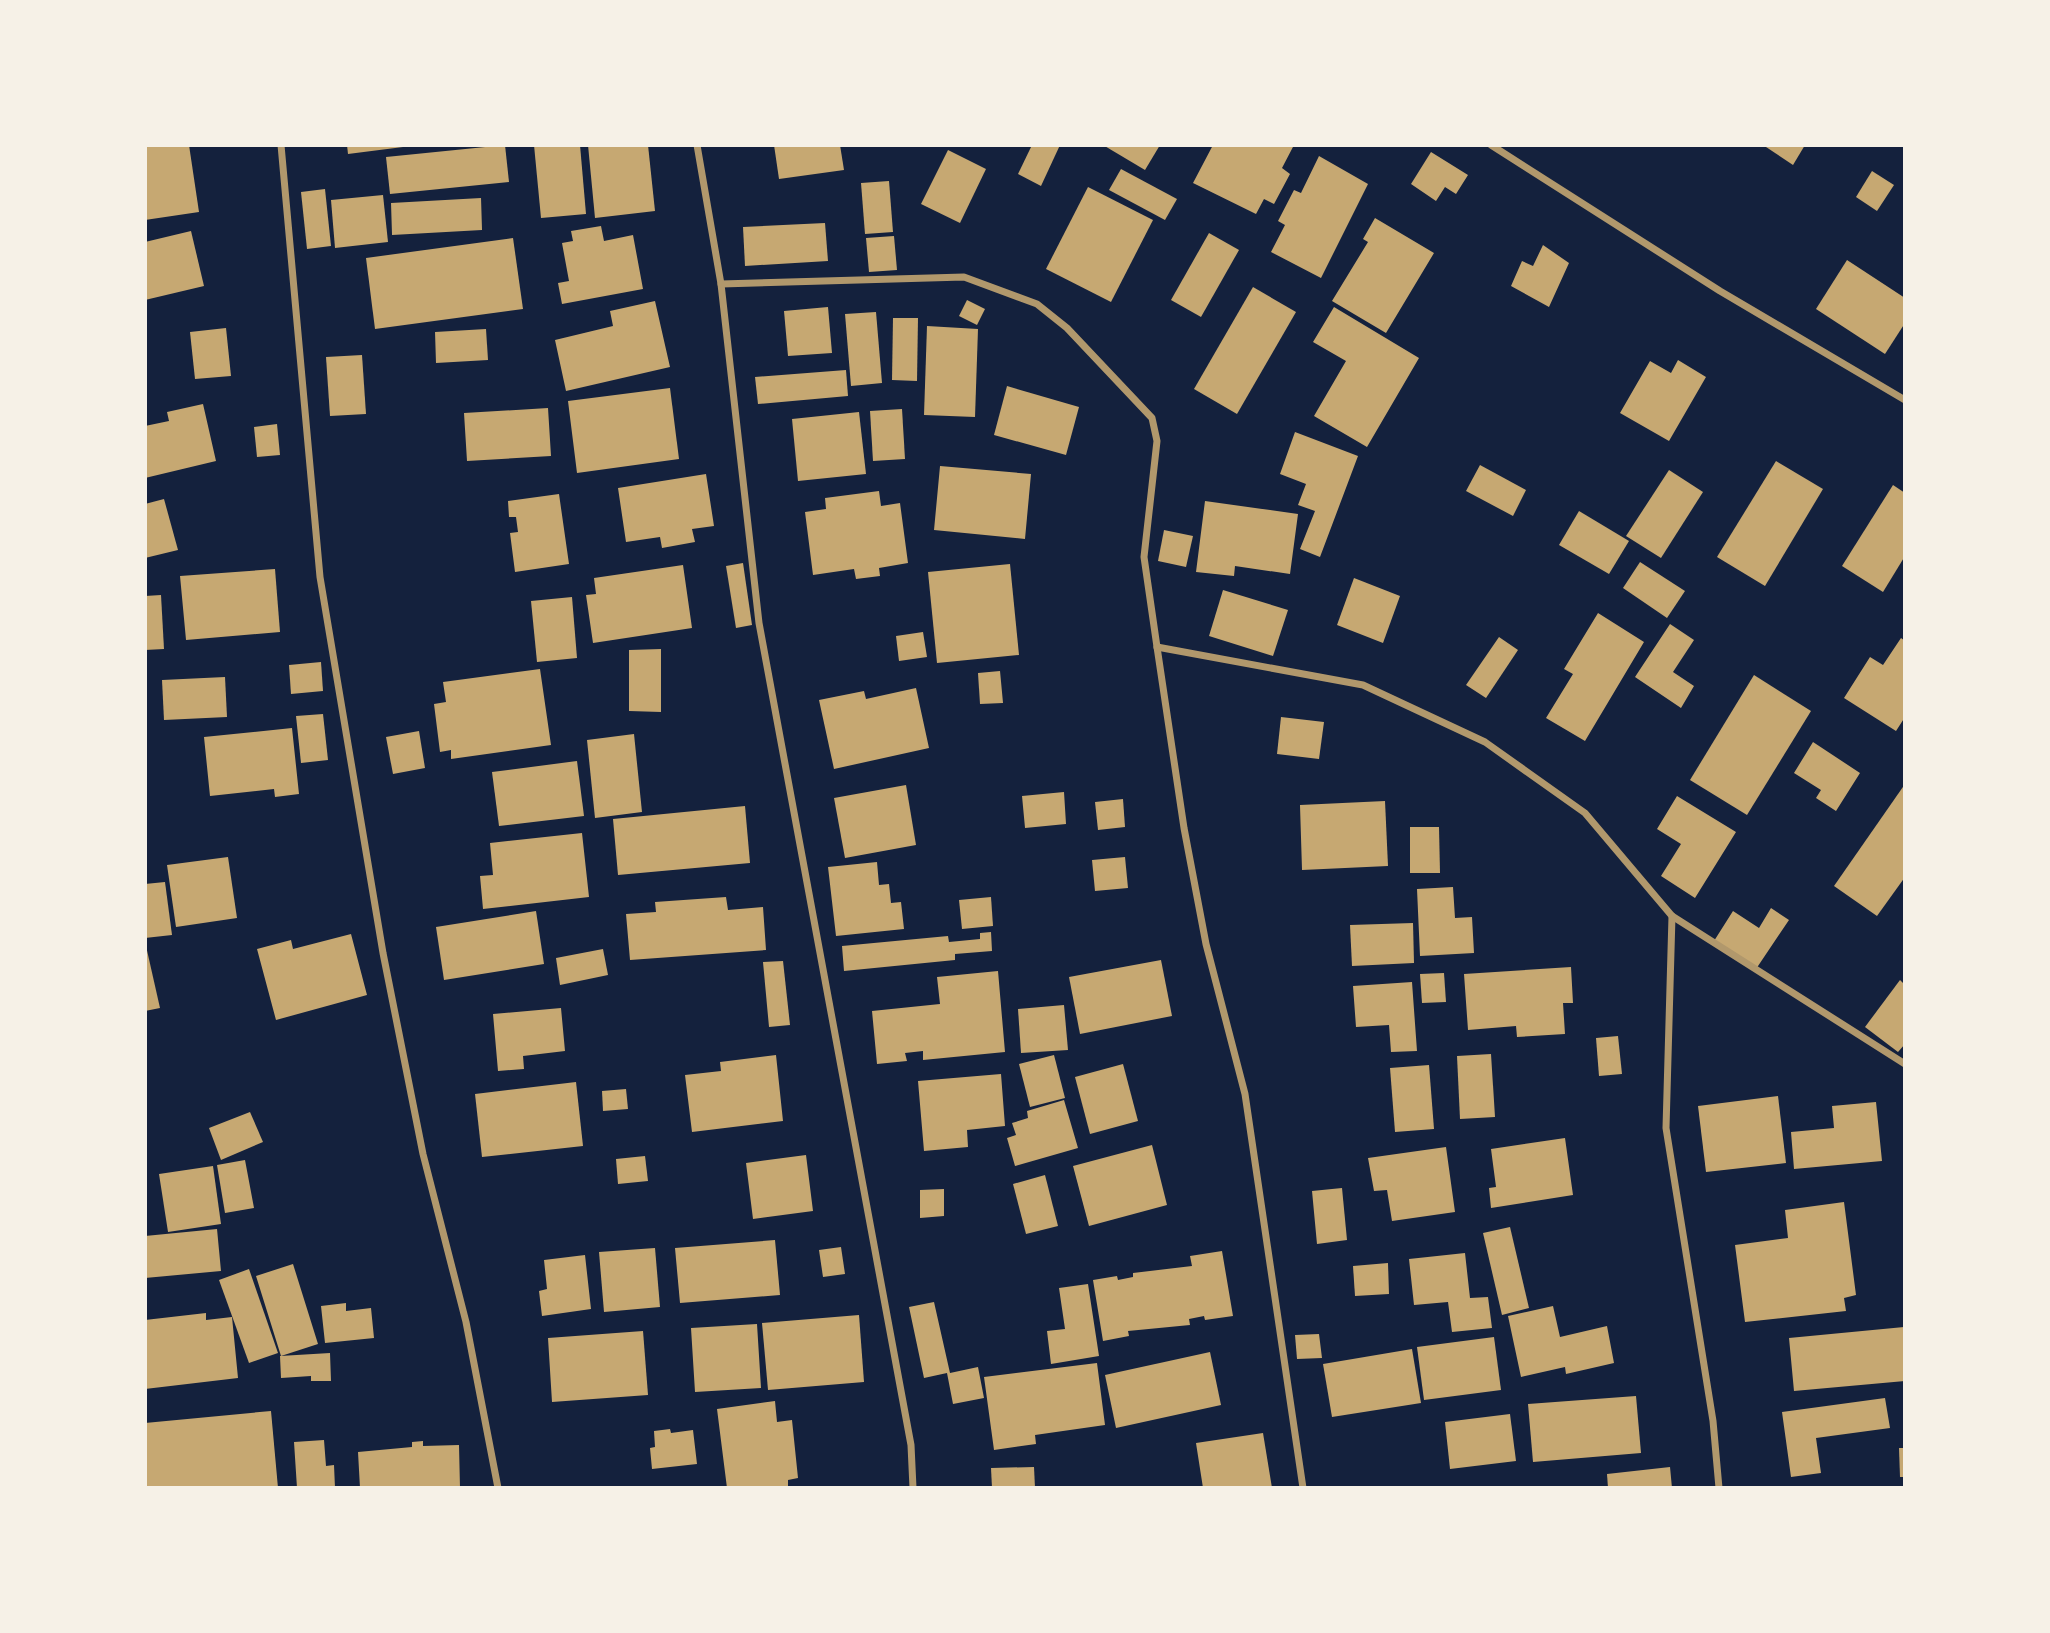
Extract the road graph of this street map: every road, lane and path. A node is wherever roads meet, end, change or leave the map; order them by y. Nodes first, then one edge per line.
1 (281, 145) edge
2 (697, 145) edge
3 (1491, 145) edge
4 (721, 284) junction
5 (1905, 400) edge
6 (1157, 647) junction
7 (1672, 916) junction
8 (1905, 1064) edge
9 (498, 1488) edge
10 (913, 1488) edge
11 (1303, 1488) edge
12 (1719, 1488) edge

1 - 9 street
2 - 4 street
3 - 5 street
4 - 6 street
4 - 10 street
6 - 7 street
6 - 11 street
7 - 8 street
7 - 12 street

